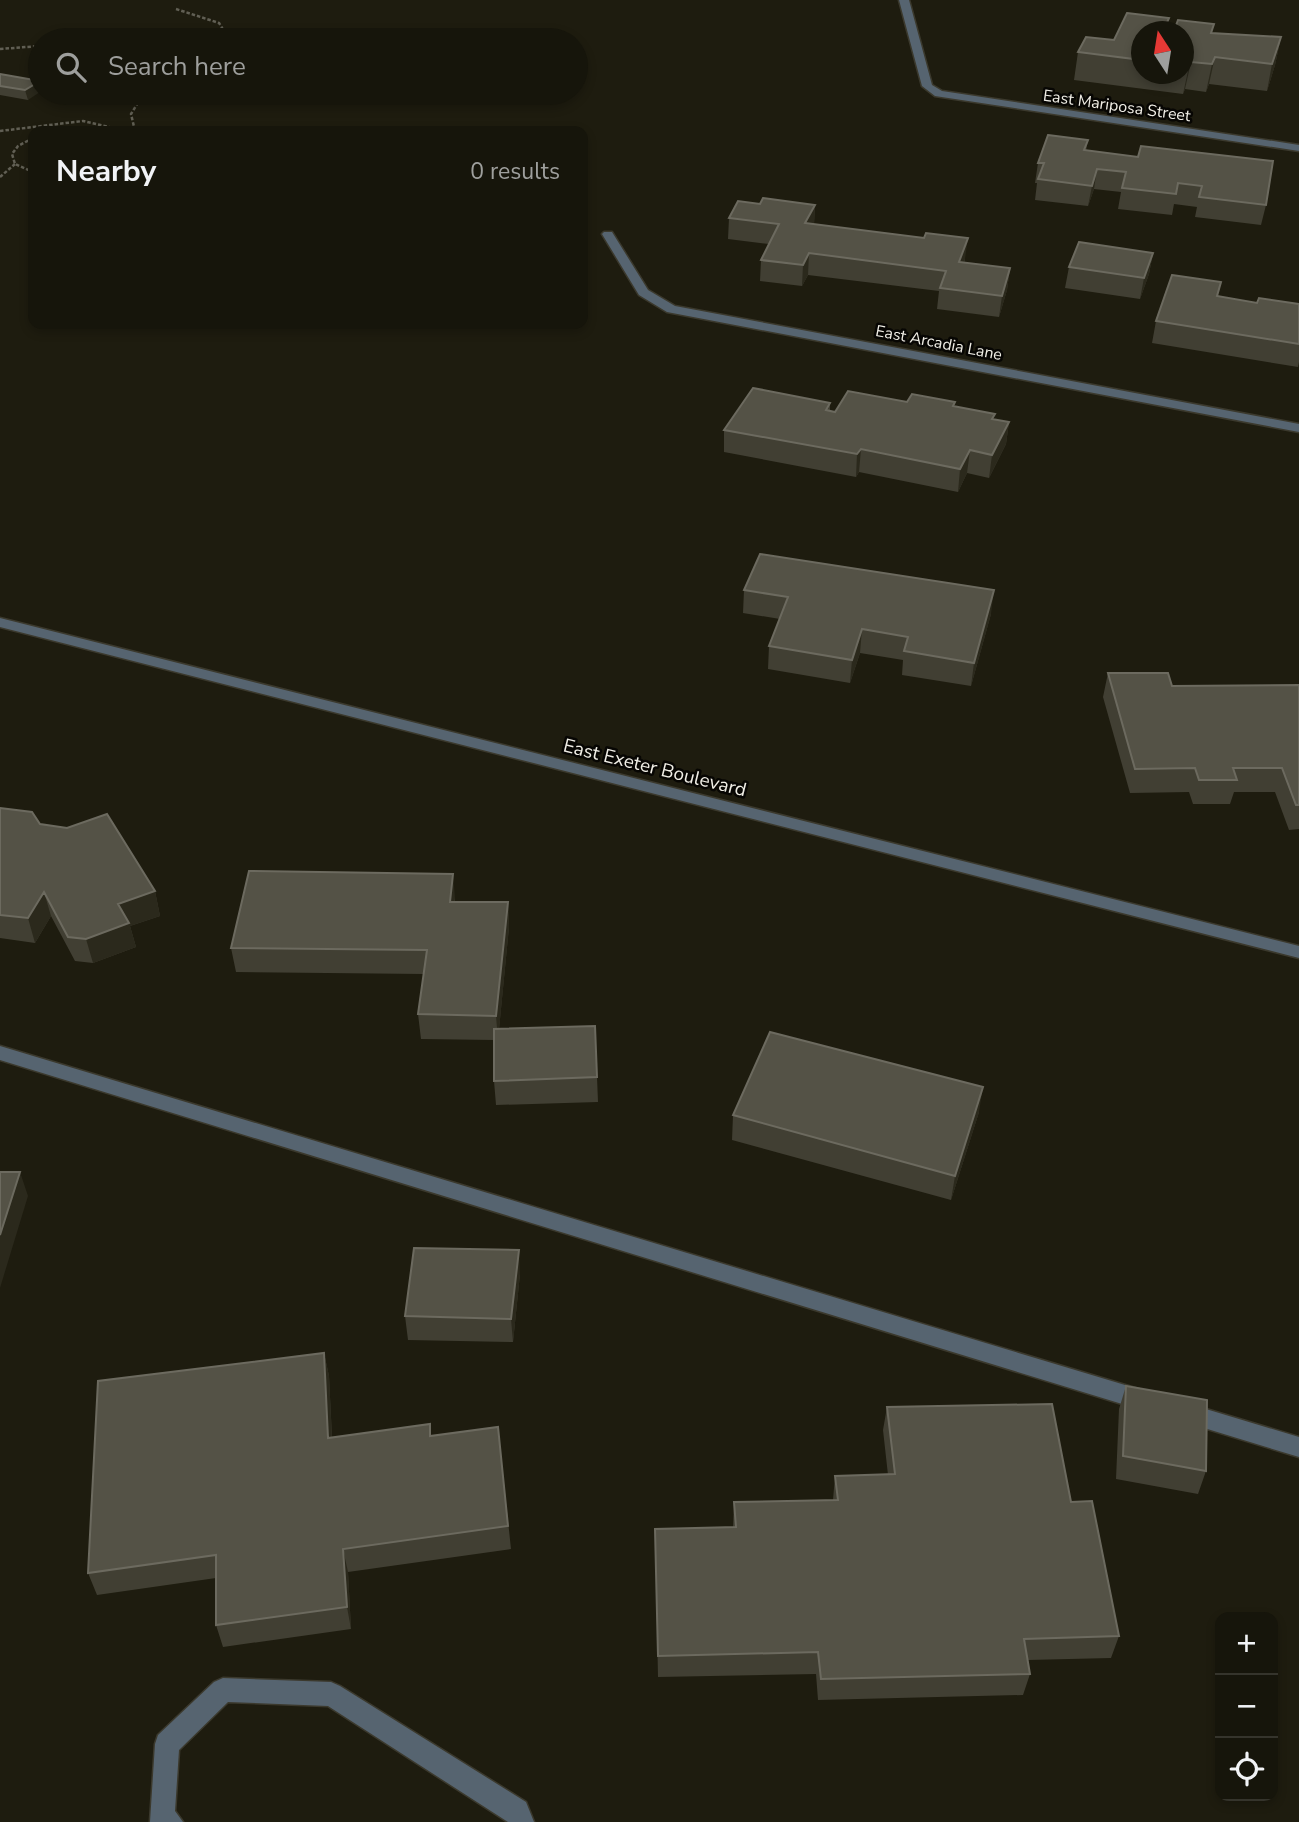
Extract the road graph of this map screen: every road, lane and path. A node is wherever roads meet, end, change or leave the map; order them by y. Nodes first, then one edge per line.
1 (904, 0) edge
2 (176, 9) dead end
3 (222, 28) edge
4 (28, 47) edge
5 (0, 49) edge
6 (137, 105) edge
7 (42, 126) edge
8 (104, 126) edge
9 (134, 126) edge
10 (28, 128) edge
11 (0, 131) edge
12 (28, 141) edge
13 (1299, 148) edge
14 (15, 164) junction
15 (28, 170) edge
16 (0, 177) edge
17 (608, 234) dead end
18 (1299, 428) edge
19 (0, 622) edge
20 (1299, 952) edge
21 (0, 1053) edge
22 (1299, 1447) edge
23 (170, 1822) edge
24 (521, 1822) edge

1 - 13 street, East Mariposa Street
2 - 3 path
4 - 5 path
6 - 9 path
7 - 8 path
10 - 11 path
12 - 14 path
14 - 15 path
14 - 16 path
17 - 18 street, East Arcadia Lane
19 - 20 street, East Exeter Boulevard
21 - 22 street
23 - 24 street

